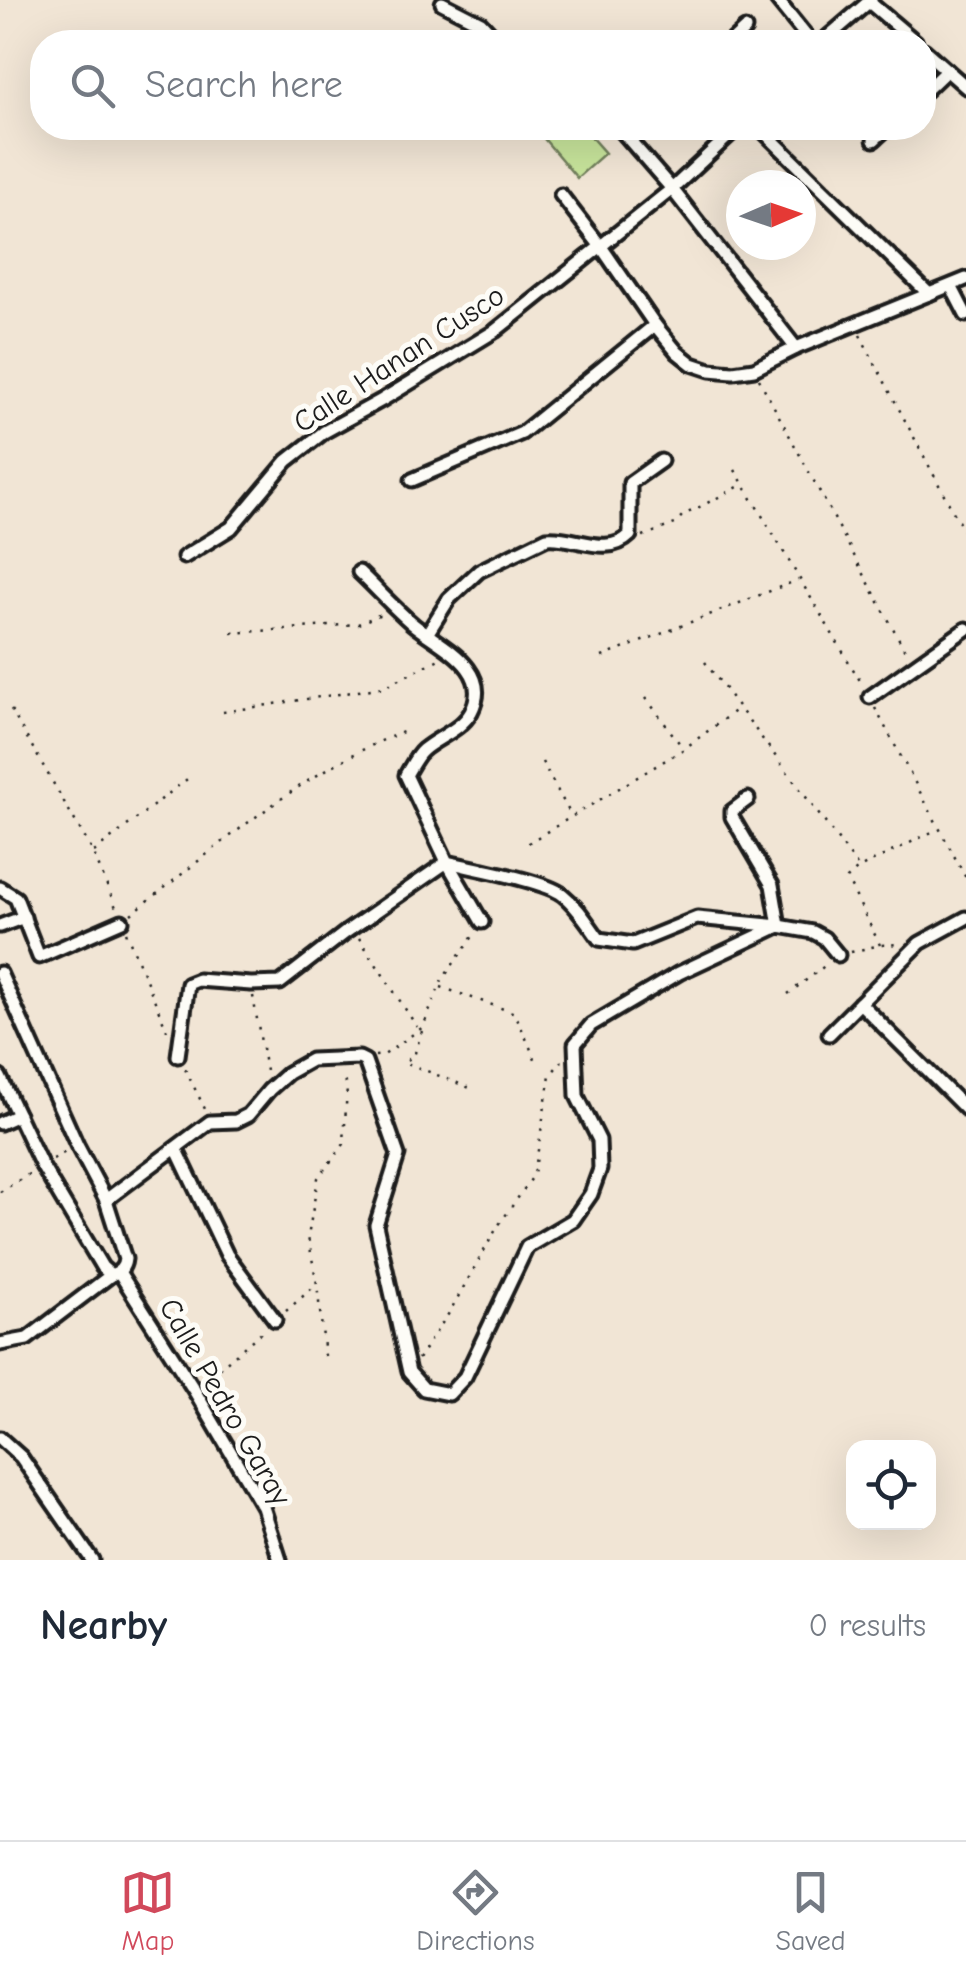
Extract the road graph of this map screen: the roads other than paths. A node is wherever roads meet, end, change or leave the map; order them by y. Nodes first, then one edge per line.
1 (777, 0) edge
2 (870, 1) edge
3 (442, 3) dead end
4 (488, 30) edge
5 (801, 30) edge
6 (836, 30) edge
7 (903, 30) edge
8 (936, 60) edge
9 (947, 70) junction
10 (936, 81) edge
11 (966, 87) edge
12 (632, 140) edge
13 (724, 140) edge
14 (772, 140) edge
15 (672, 189) junction
16 (561, 195) dead end
17 (602, 248) junction
18 (966, 279) edge
19 (951, 286) junction
20 (929, 294) junction
21 (966, 315) edge
22 (655, 325) junction
23 (796, 348) junction
24 (661, 461) dead end
25 (412, 480) dead end
26 (184, 557) dead end
27 (358, 572) dead end
28 (966, 629) edge
29 (427, 634) junction
30 (870, 697) road end
31 (748, 800) dead end
32 (447, 862) junction
33 (0, 888) edge
34 (24, 916) junction
35 (966, 918) edge
36 (122, 922) road end
37 (482, 922) road end
38 (0, 926) edge
39 (779, 926) junction
40 (838, 955) dead end
41 (0, 973) edge
42 (860, 1004) junction
43 (829, 1034) dead end
44 (178, 1056) dead end
45 (0, 1077) edge
46 (966, 1109) edge
47 (18, 1115) junction
48 (0, 1122) edge
49 (176, 1148) junction
50 (106, 1200) junction
51 (115, 1274) junction
52 (275, 1320) road end
53 (0, 1344) edge
54 (0, 1438) edge
55 (92, 1560) edge
56 (280, 1560) edge

1 - 5 street
2 - 6 street
2 - 7 street
3 - 4 street
8 - 9 street
9 - 10 street
9 - 11 street
12 - 15 street
13 - 15 street, Calle Hanan Cusco
14 - 20 street
15 - 17 street, Calle Hanan Cusco
15 - 23 street
16 - 17 street
17 - 22 street
17 - 26 street, Calle Hanan Cusco
18 - 19 street
19 - 20 street
19 - 21 street
20 - 23 street
22 - 23 street
22 - 25 street
24 - 29 street
27 - 29 street
28 - 30 street
29 - 32 street
31 - 39 street
32 - 37 street
32 - 39 street
32 - 44 street
33 - 34 street
34 - 36 street
34 - 38 street
35 - 42 street
39 - 40 street
39 - 49 street
41 - 50 street
42 - 43 street
42 - 46 street
45 - 47 street, Calle Pedro Garay
47 - 48 street
47 - 51 street, Calle Pedro Garay
49 - 50 street
49 - 52 street
50 - 51 street
51 - 53 street
51 - 56 street, Calle Pedro Garay
54 - 55 street

